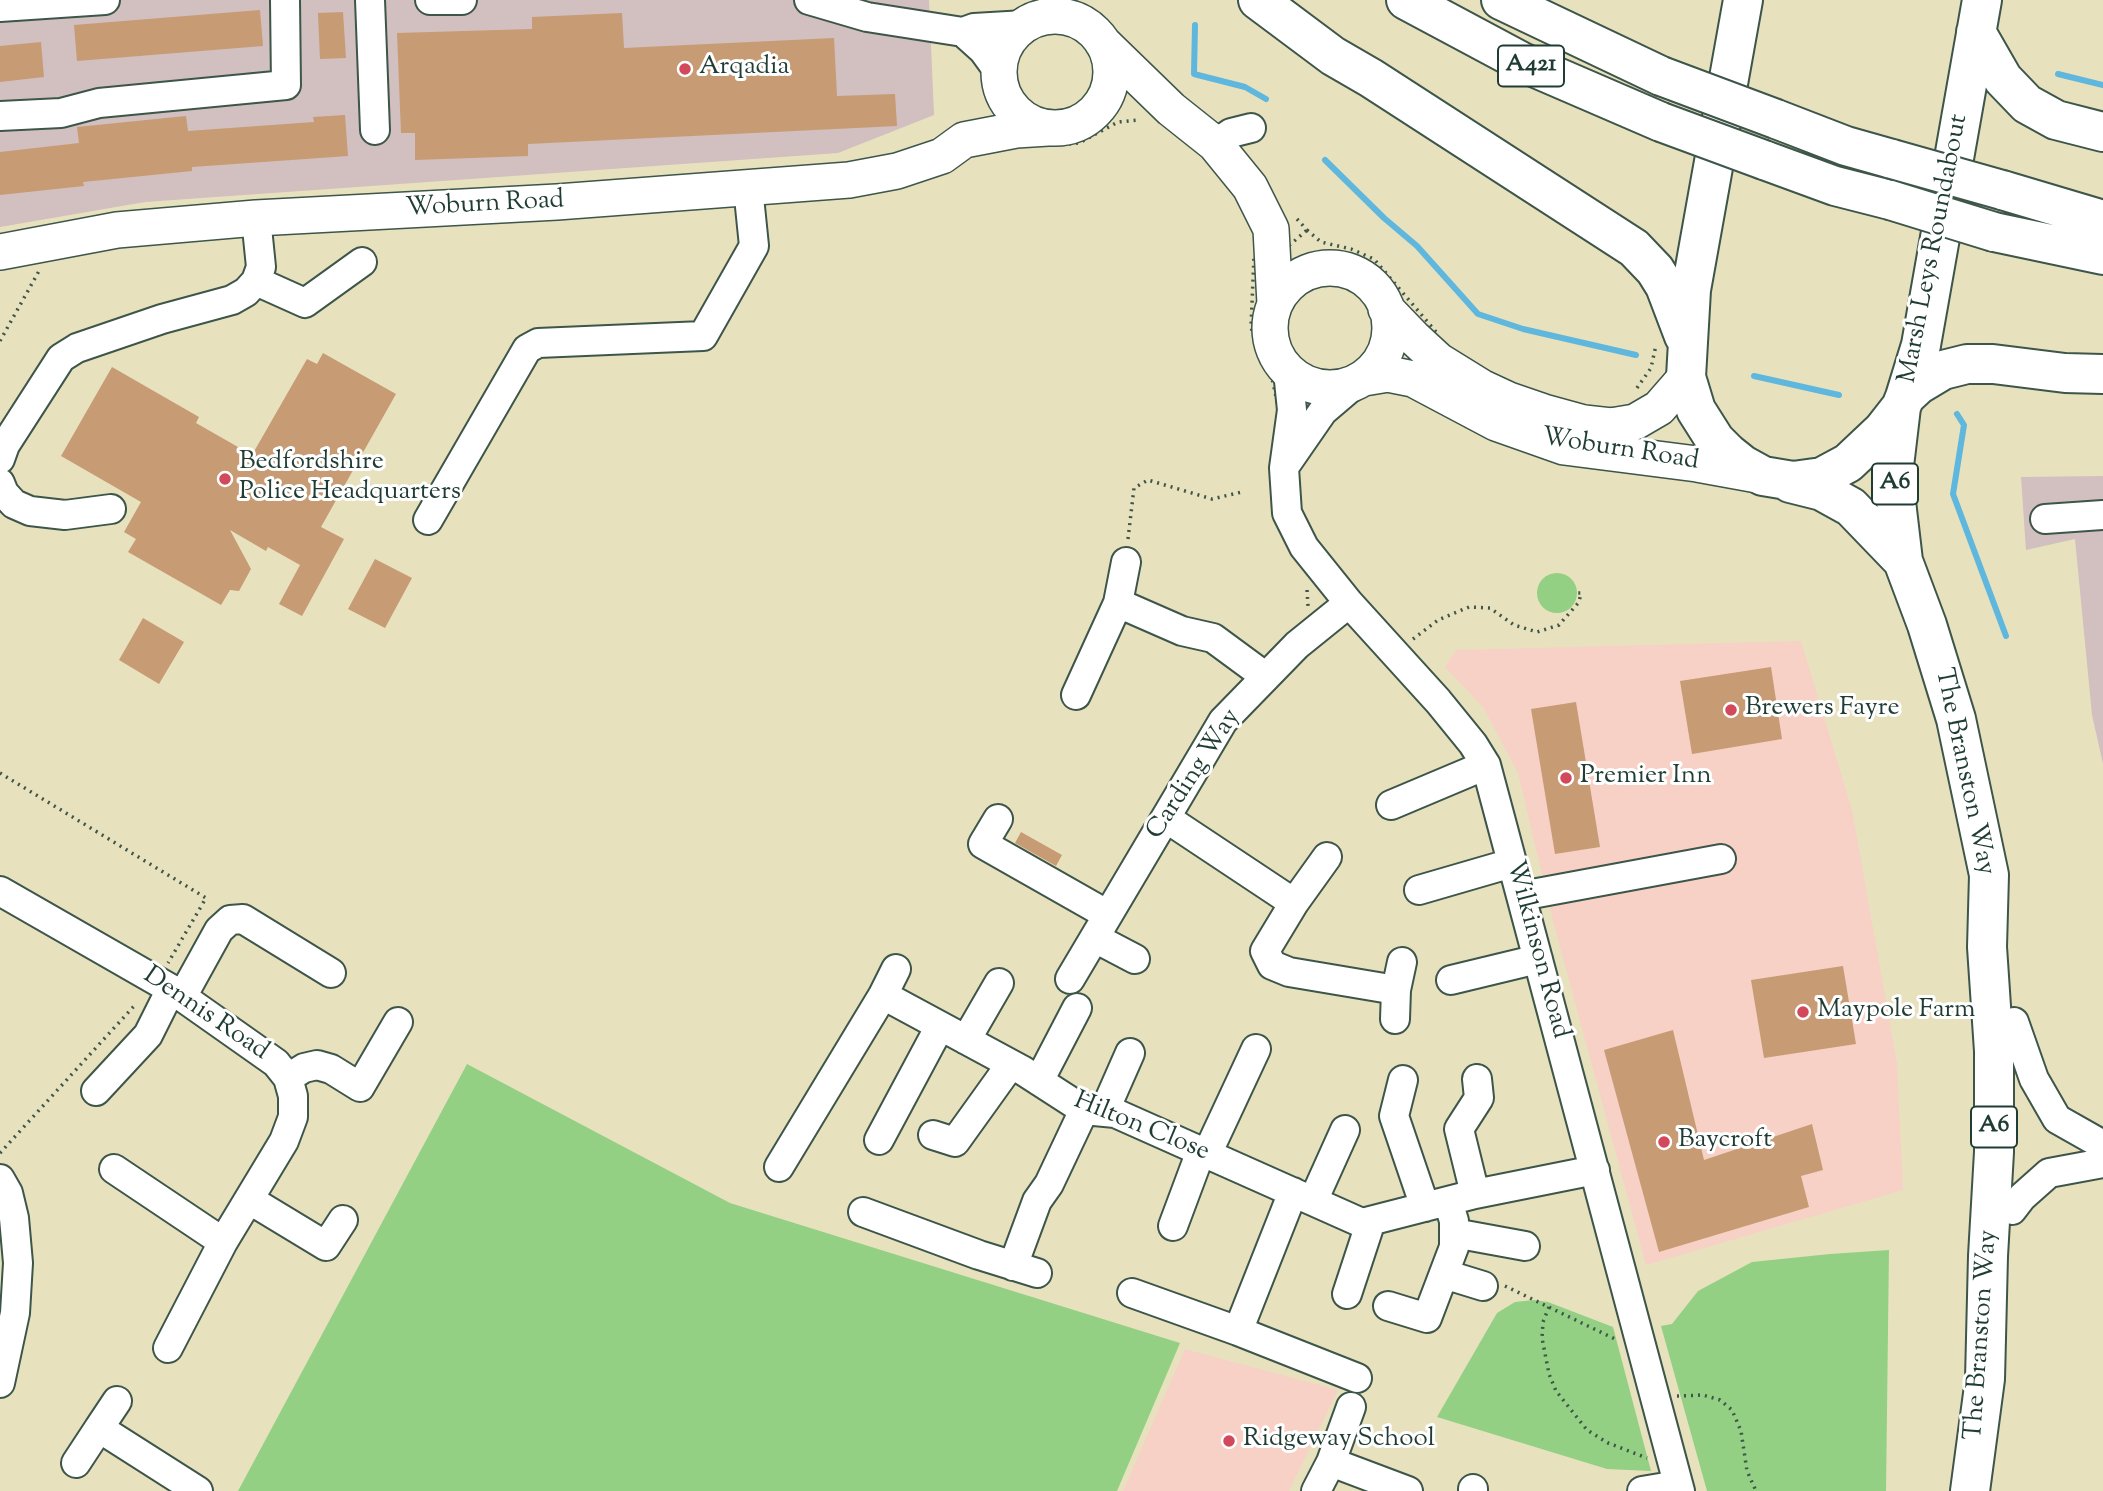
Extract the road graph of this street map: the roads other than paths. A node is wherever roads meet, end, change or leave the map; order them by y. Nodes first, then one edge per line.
1 (105, 0) edge
2 (285, 0) edge
3 (370, 0) edge
4 (430, 0) edge
5 (462, 0) edge
6 (809, 0) edge
7 (1258, 0) edge
8 (1406, 0) edge
9 (1501, 0) edge
10 (1743, 0) edge
11 (0, 7) edge
12 (1981, 8) edge
13 (1025, 25) junction
14 (963, 32) junction
15 (1102, 42) junction
16 (999, 75) junction
17 (1171, 109) junction
18 (0, 116) edge
19 (1089, 117) junction
20 (1048, 128) junction
21 (1251, 128) dead end
22 (374, 130) dead end
23 (2103, 132) edge
24 (964, 140) junction
25 (1215, 144) junction
26 (748, 187) junction
27 (256, 218) junction
28 (2103, 220) edge
29 (1278, 242) junction
30 (0, 252) edge
31 (2103, 256) edge
32 (362, 261) dead end
33 (1324, 268) junction
34 (256, 281) junction
35 (1275, 304) junction
36 (1386, 309) junction
37 (1431, 350) junction
38 (1687, 361) junction
39 (2103, 374) edge
40 (1360, 380) junction
41 (1290, 387) junction
42 (1903, 402) junction
43 (0, 459) edge
44 (1284, 468) junction
45 (1771, 478) junction
46 (0, 483) edge
47 (111, 509) dead end
48 (2103, 514) edge
49 (2045, 519) dead end
50 (428, 520) dead end
51 (1903, 561) junction
52 (1126, 562) road end
53 (1118, 603) junction
54 (1349, 603) junction
55 (1266, 677) junction
56 (1076, 695) dead end
57 (1486, 765) junction
58 (1391, 805) dead end
59 (1166, 818) junction
60 (998, 819) dead end
61 (1327, 857) dead end
62 (1721, 859) dead end
63 (1512, 863) junction
64 (1989, 874) junction
65 (1419, 890) dead end
66 (0, 891) edge
67 (1521, 896) junction
68 (1294, 903) junction
69 (1101, 926) junction
70 (1135, 959) dead end
71 (1538, 959) junction
72 (1402, 962) dead end
73 (896, 969) dead end
74 (331, 973) dead end
75 (1070, 979) dead end
76 (1451, 980) dead end
77 (999, 983) dead end
78 (170, 989) junction
79 (1396, 990) junction
80 (883, 995) junction
81 (1077, 1008) dead end
82 (1395, 1019) dead end
83 (398, 1022) dead end
84 (2014, 1022) junction
85 (940, 1026) junction
86 (966, 1040) junction
87 (1255, 1049) dead end
88 (1130, 1053) dead end
89 (1011, 1064) junction
90 (288, 1078) junction
91 (1478, 1079) dead end
92 (1403, 1080) dead end
93 (1039, 1081) junction
94 (96, 1091) dead end
95 (1094, 1111) junction
96 (1345, 1130) dead end
97 (933, 1135) dead end
98 (879, 1140) dead end
99 (2103, 1145) edge
100 (1204, 1153) junction
101 (2103, 1163) edge
102 (779, 1167) dead end
103 (114, 1170) dead end
104 (1595, 1170) junction
105 (0, 1179) edge
106 (1303, 1197) junction
107 (250, 1200) junction
108 (1449, 1201) junction
109 (2012, 1210) junction
110 (863, 1212) dead end
111 (342, 1220) dead end
112 (1371, 1221) junction
113 (1174, 1226) dead end
114 (1454, 1233) junction
115 (223, 1242) junction
116 (1525, 1246) dead end
117 (1444, 1274) junction
118 (1482, 1286) road end
119 (1132, 1293) dead end
120 (1348, 1294) dead end
121 (1388, 1306) dead end
122 (1238, 1331) junction
123 (169, 1348) dead end
124 (1357, 1378) dead end
125 (1986, 1379) junction
126 (0, 1383) edge
127 (117, 1401) dead end
128 (1351, 1407) dead end
129 (99, 1428) junction
130 (76, 1462) dead end
131 (1331, 1462) junction
132 (1677, 1480) edge
133 (188, 1484) edge
134 (1316, 1491) edge
135 (1408, 1491) edge
136 (1642, 1491) edge
137 (1970, 1491) edge

1 - 11 street
2 - 18 street
3 - 22 street
4 - 5 street
6 - 14 street
7 - 38 highway
8 - 31 highway, A421, bridge
9 - 28 highway, A421, bridge
10 - 38 highway
12 - 23 highway
12 - 42 highway, Marsh Leys Roundabout
13 - 14 street
13 - 15 main road
13 - 16 main road
14 - 16 street
15 - 17 main road
15 - 19 main road
16 - 20 main road
16 - 24 main road, Woburn Road
17 - 19 main road
17 - 25 main road
19 - 20 main road
20 - 24 main road, Woburn Road
21 - 25 street
24 - 26 main road, Woburn Road
25 - 29 main road
26 - 27 main road, Woburn Road
26 - 50 street
27 - 30 main road, Woburn Road
27 - 34 street
29 - 33 main road
29 - 35 main road
32 - 34 street
33 - 35 main road
33 - 36 main road
34 - 43 street
35 - 41 main road
36 - 37 main road, Woburn Road
36 - 40 main road
37 - 38 main road, Woburn Road
37 - 40 main road, Woburn Road
37 - 45 main road, Woburn Road
38 - 45 highway
39 - 42 highway
40 - 41 main road
40 - 44 street
41 - 44 street, Wilkinson Road
42 - 45 highway, Marsh Leys Roundabout
42 - 51 highway, The Branston Way / A6
44 - 54 street, Wilkinson Road
45 - 51 highway, The Branston Way / A6
46 - 47 street
48 - 49 street
51 - 64 highway, The Branston Way / A6
52 - 53 street
53 - 55 street
53 - 56 street
54 - 55 street, Carding Way
54 - 57 street, Wilkinson Road
55 - 59 street, Carding Way
57 - 58 street
57 - 63 street, Wilkinson Road
59 - 68 street
59 - 69 street, Carding Way
60 - 69 street
61 - 68 street
62 - 67 street
63 - 65 street
63 - 67 street, Wilkinson Road
64 - 84 highway
64 - 125 highway, The Branston Way / A6
66 - 78 street, Dennis Road
67 - 71 street, Wilkinson Road
68 - 79 street
69 - 70 street
69 - 75 street, Carding Way
71 - 76 street
71 - 104 street, Wilkinson Road
72 - 79 street
73 - 80 street
74 - 78 street
77 - 86 street
78 - 90 street, Dennis Road
78 - 94 street
79 - 82 street
80 - 85 street, Hilton Close
80 - 102 street
81 - 93 street
83 - 90 street
84 - 99 street
84 - 109 highway
85 - 86 street, Hilton Close
85 - 98 street
86 - 89 street, Hilton Close
87 - 100 street
88 - 95 street
89 - 93 street, Hilton Close
89 - 97 street
90 - 107 street, Dennis Road
91 - 108 street
92 - 108 street
93 - 95 street, Hilton Close
95 - 100 street, Hilton Close
95 - 110 street
96 - 106 street
100 - 106 street, Hilton Close
100 - 113 street
101 - 109 street
103 - 115 street
104 - 108 street, Hilton Close
104 - 132 street, Wilkinson Road
105 - 126 street
106 - 112 street, Hilton Close
106 - 122 street
107 - 111 street
107 - 115 street, Dennis Road
108 - 112 street, Hilton Close
108 - 114 street
109 - 125 highway
112 - 120 street
114 - 116 street
114 - 117 street
115 - 123 street, Dennis Road
117 - 118 street
117 - 121 street
119 - 122 street
122 - 124 street
125 - 137 highway, The Branston Way / A6
127 - 129 street
128 - 131 street
129 - 130 street
129 - 133 street
131 - 134 street
131 - 135 street
132 - 136 street

